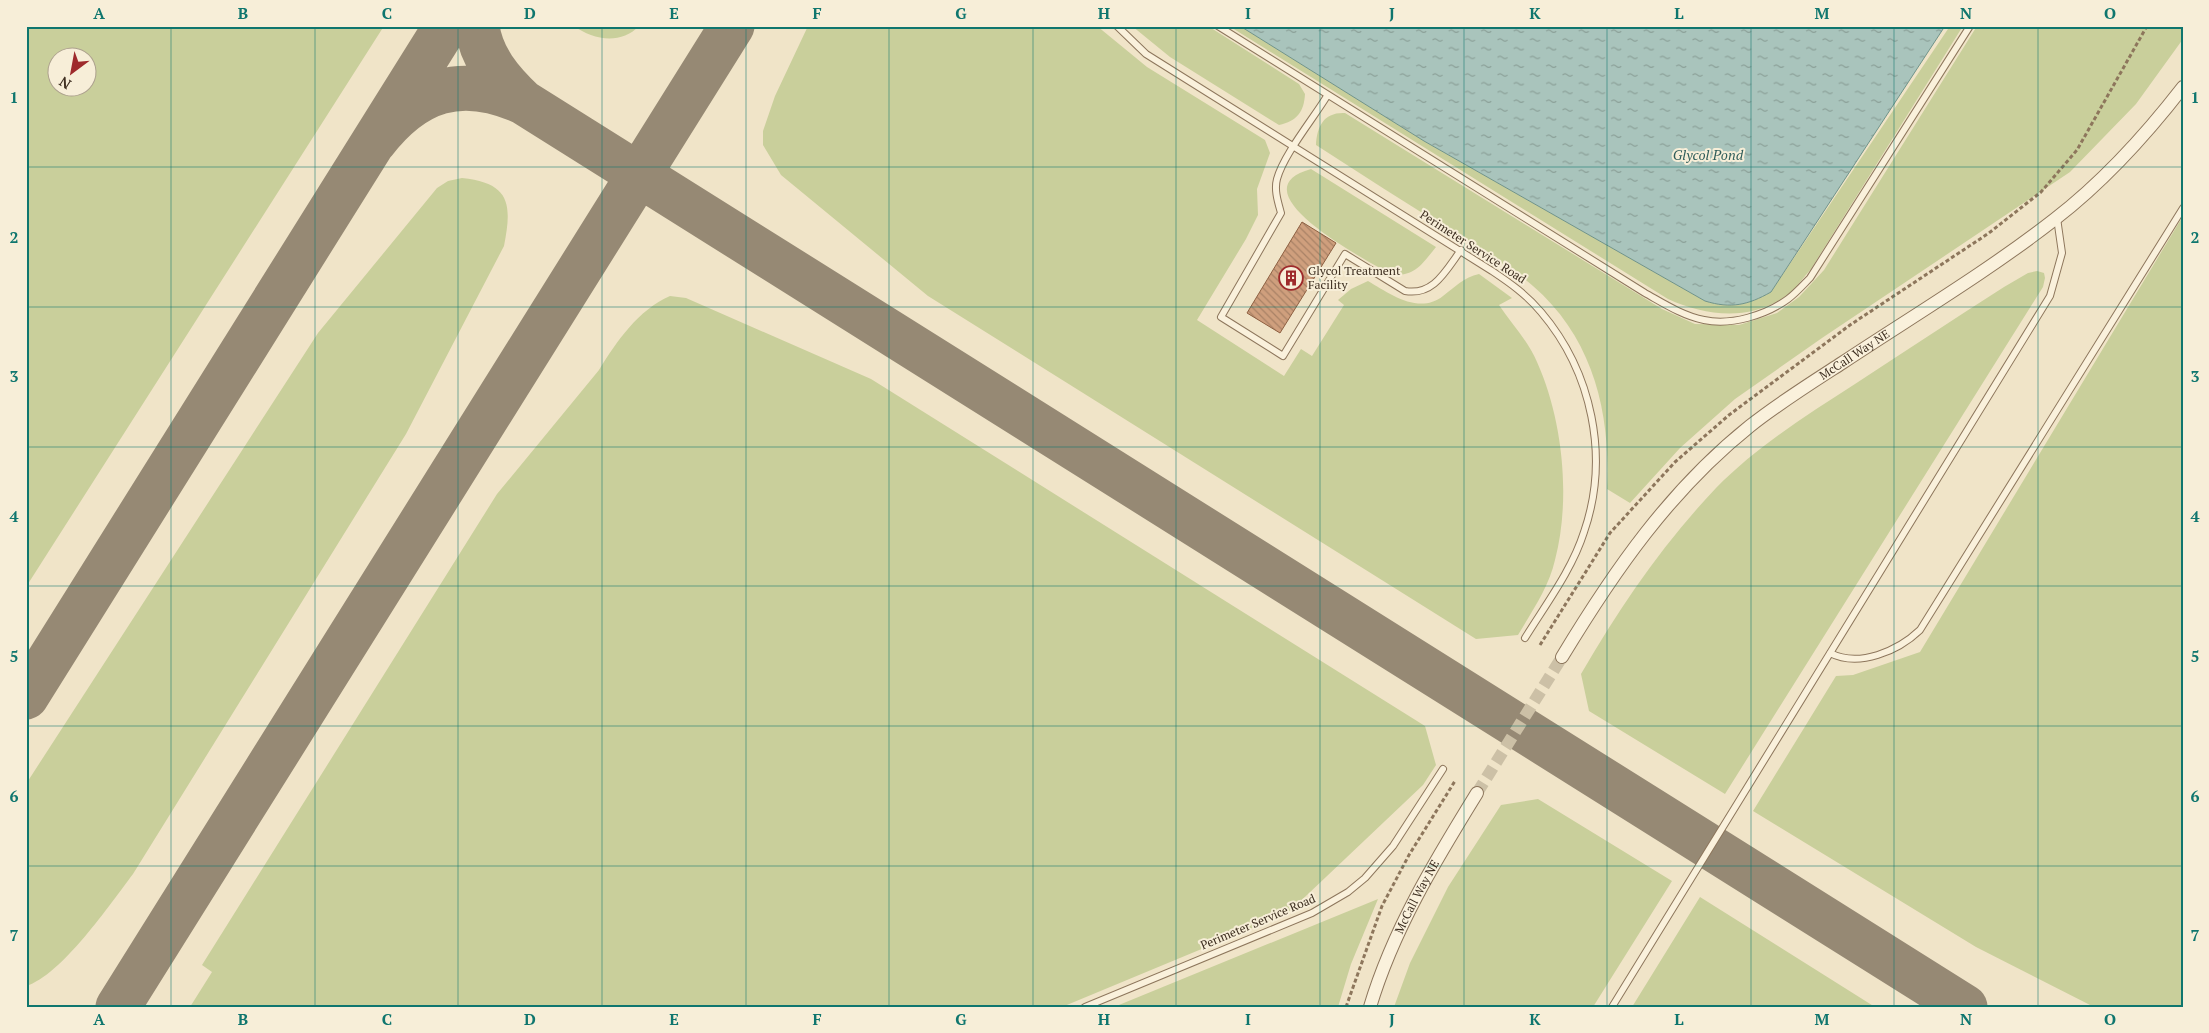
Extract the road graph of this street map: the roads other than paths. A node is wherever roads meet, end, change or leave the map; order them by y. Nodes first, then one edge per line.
1 (1118, 26) edge
2 (1218, 26) edge
3 (1970, 26) edge
4 (2183, 88) edge
5 (1327, 96) junction
6 (1295, 146) junction
7 (2183, 208) edge
8 (2057, 218) junction
9 (1461, 250) junction
10 (1525, 638) dead end
11 (1830, 653) junction
12 (1562, 658) tunnel mouth
13 (1443, 769) dead end
14 (1477, 793) tunnel mouth
15 (1085, 1007) edge
16 (1370, 1007) edge
17 (1612, 1007) edge

1 - 6 lane, Perimeter Service Road
2 - 5 lane
3 - 5 lane
4 - 8 street, McCall Way NE
5 - 6 lane
6 - 9 lane, Perimeter Service Road
6 - 9 lane
7 - 11 lane
8 - 11 lane
8 - 12 street, McCall Way NE
9 - 10 lane, Perimeter Service Road
11 - 17 lane
13 - 15 lane, Perimeter Service Road
14 - 16 street, McCall Way NE

